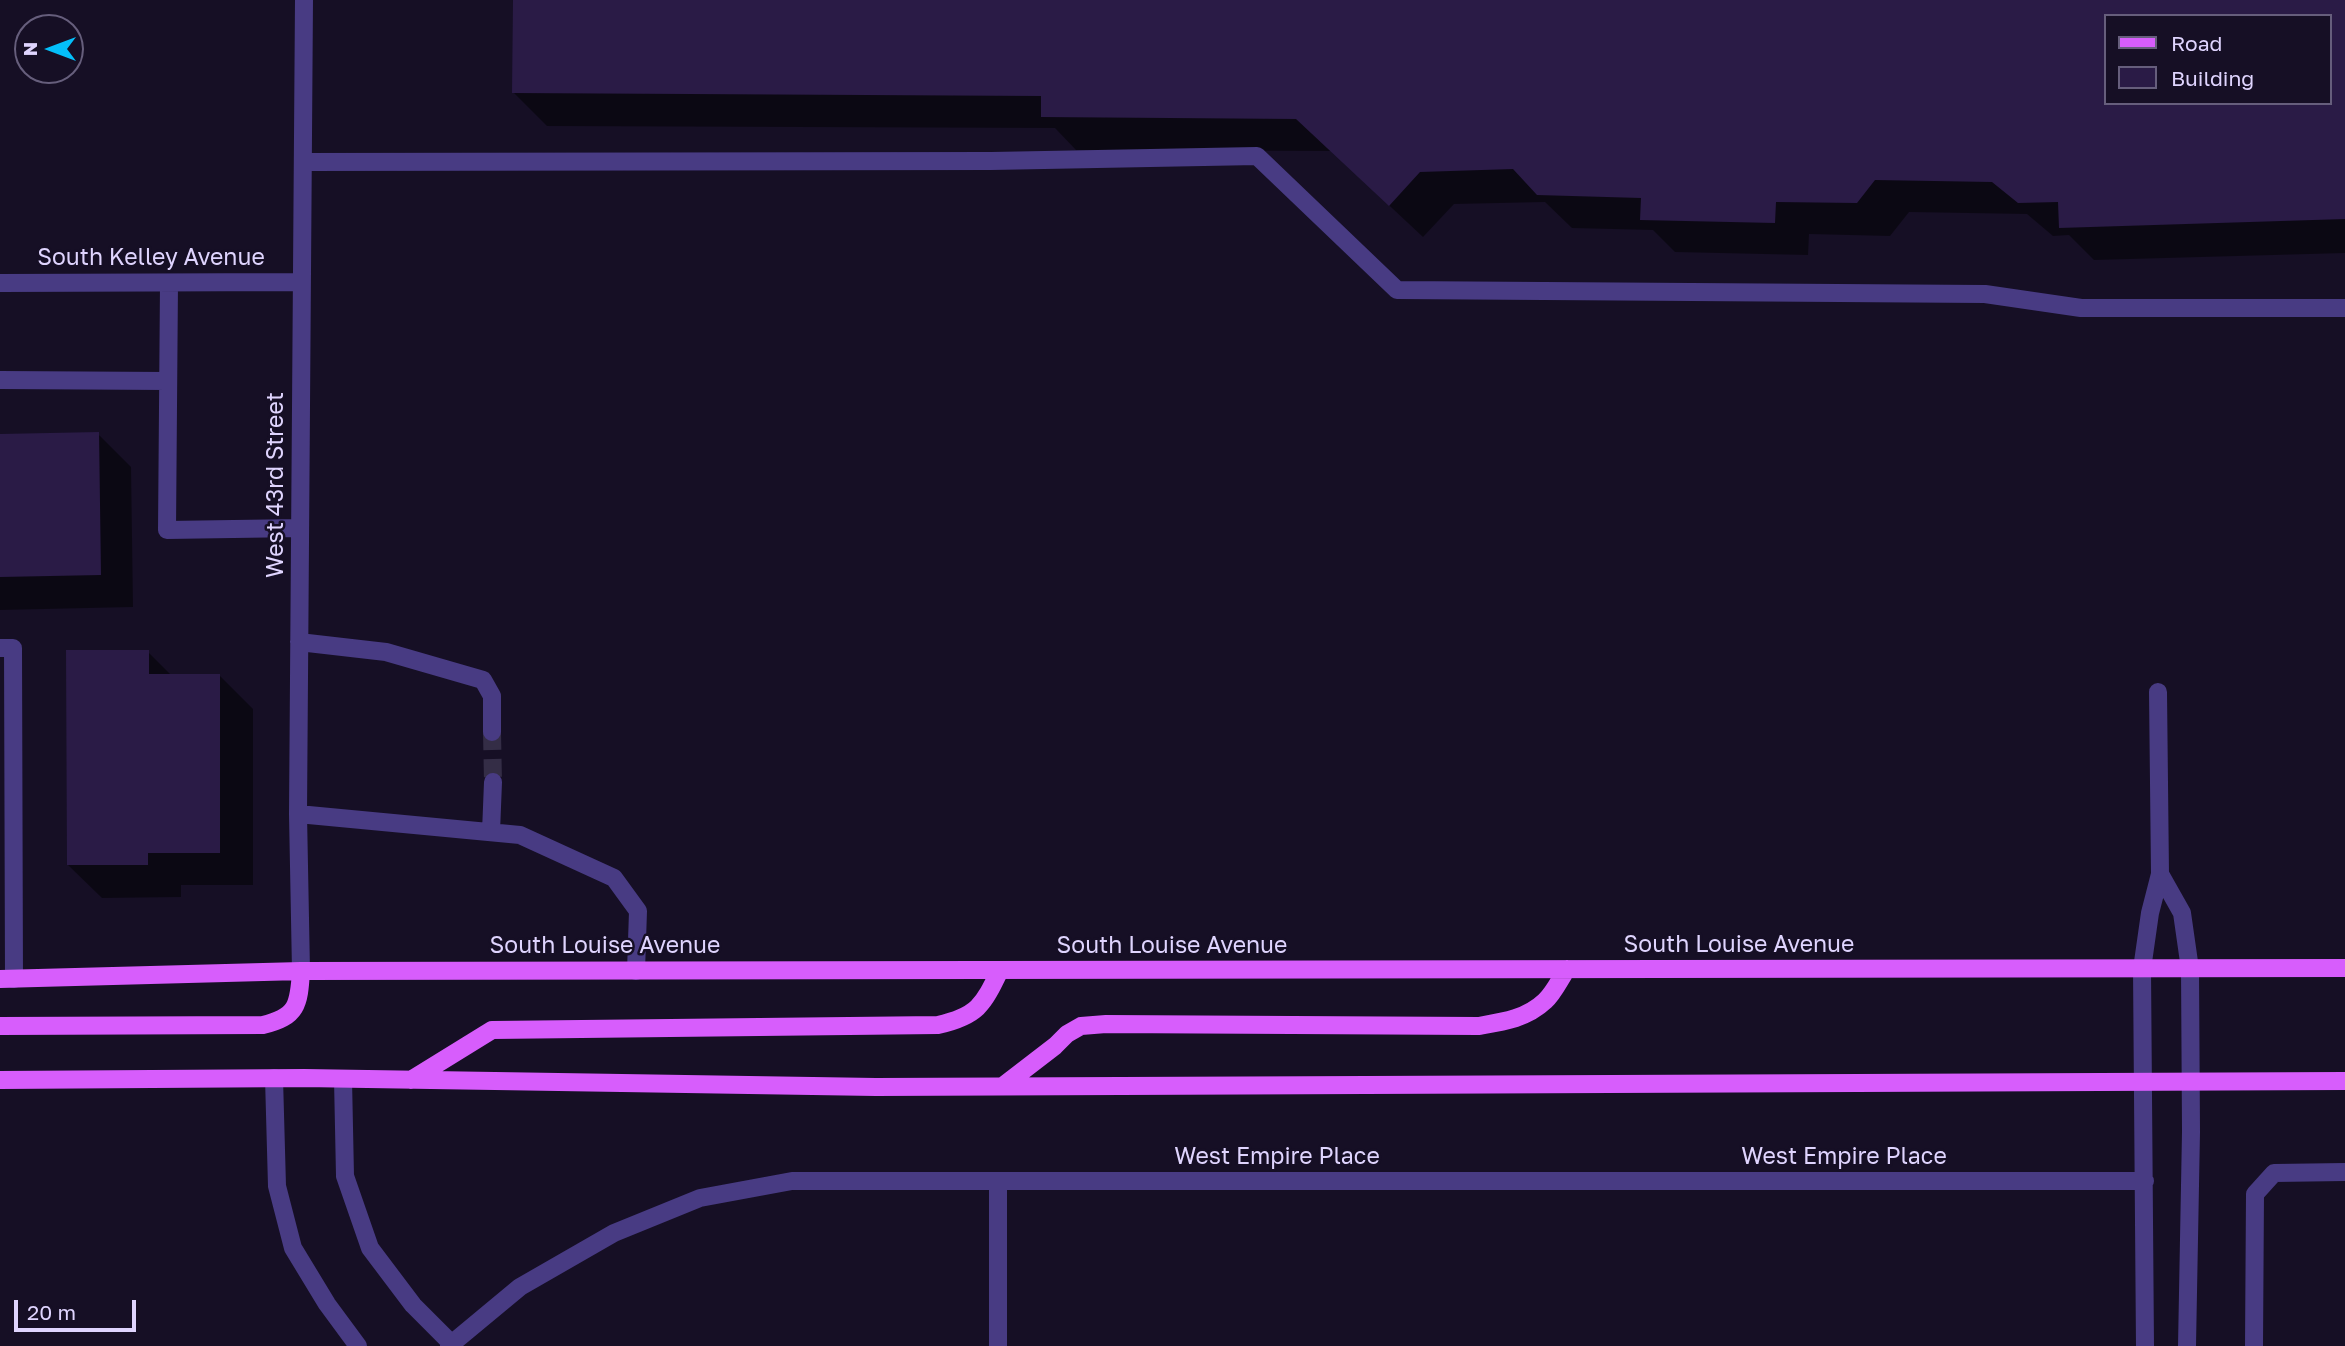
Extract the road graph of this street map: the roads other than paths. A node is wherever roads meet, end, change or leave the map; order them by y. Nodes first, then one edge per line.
1 (304, 0) edge
2 (303, 162) junction
3 (0, 282) edge
4 (169, 282) junction
5 (302, 282) junction
6 (2345, 308) edge
7 (0, 380) edge
8 (168, 382) junction
9 (300, 528) junction
10 (299, 642) junction
11 (0, 648) edge
12 (2158, 692) dead end
13 (492, 732) tunnel mouth
14 (493, 782) tunnel mouth
15 (298, 814) junction
16 (491, 832) junction
17 (2160, 874) junction
18 (2345, 968) edge
19 (1567, 969) junction
20 (2142, 969) junction
21 (2190, 969) junction
22 (1000, 970) junction
23 (301, 971) junction
24 (636, 971) junction
25 (7, 979) edge
26 (0, 1026) edge
27 (274, 1078) junction
28 (343, 1079) junction
29 (0, 1080) edge
30 (411, 1080) junction
31 (2345, 1081) edge
32 (2142, 1082) junction
33 (2191, 1082) junction
34 (1003, 1086) junction
35 (2345, 1172) edge
36 (998, 1181) junction
37 (2145, 1181) junction
38 (451, 1345) edge
39 (358, 1346) edge
40 (998, 1346) edge
41 (2145, 1346) edge
42 (2187, 1346) edge
43 (2254, 1346) edge

1 - 2 street, West 43rd Street
2 - 5 street, West 43rd Street
2 - 6 street
3 - 4 street, South Kelley Avenue
4 - 5 street, South Kelley Avenue
4 - 8 street
5 - 9 street, West 43rd Street
7 - 8 street
8 - 9 street
9 - 10 street, West 43rd Street
10 - 13 street
10 - 15 street, West 43rd Street
11 - 25 street
12 - 17 street
14 - 16 street
15 - 16 street
15 - 23 street, West 43rd Street
16 - 24 street
17 - 20 street
17 - 21 street
18 - 21 main road, South Louise Avenue
19 - 20 main road, South Louise Avenue
19 - 22 main road, South Louise Avenue
19 - 34 main road
20 - 21 main road, South Louise Avenue
20 - 32 street
21 - 33 street
22 - 24 main road, South Louise Avenue
22 - 30 main road
23 - 24 main road, South Louise Avenue
23 - 25 main road, South Louise Avenue
23 - 26 main road
27 - 28 main road
27 - 29 main road
27 - 39 street
28 - 30 main road
28 - 38 street, West Empire Place
30 - 34 main road
31 - 33 main road
32 - 33 main road
32 - 34 main road
32 - 37 street
33 - 42 street
35 - 43 street
36 - 37 street, West Empire Place
36 - 38 street, West Empire Place
36 - 40 street
37 - 41 street

